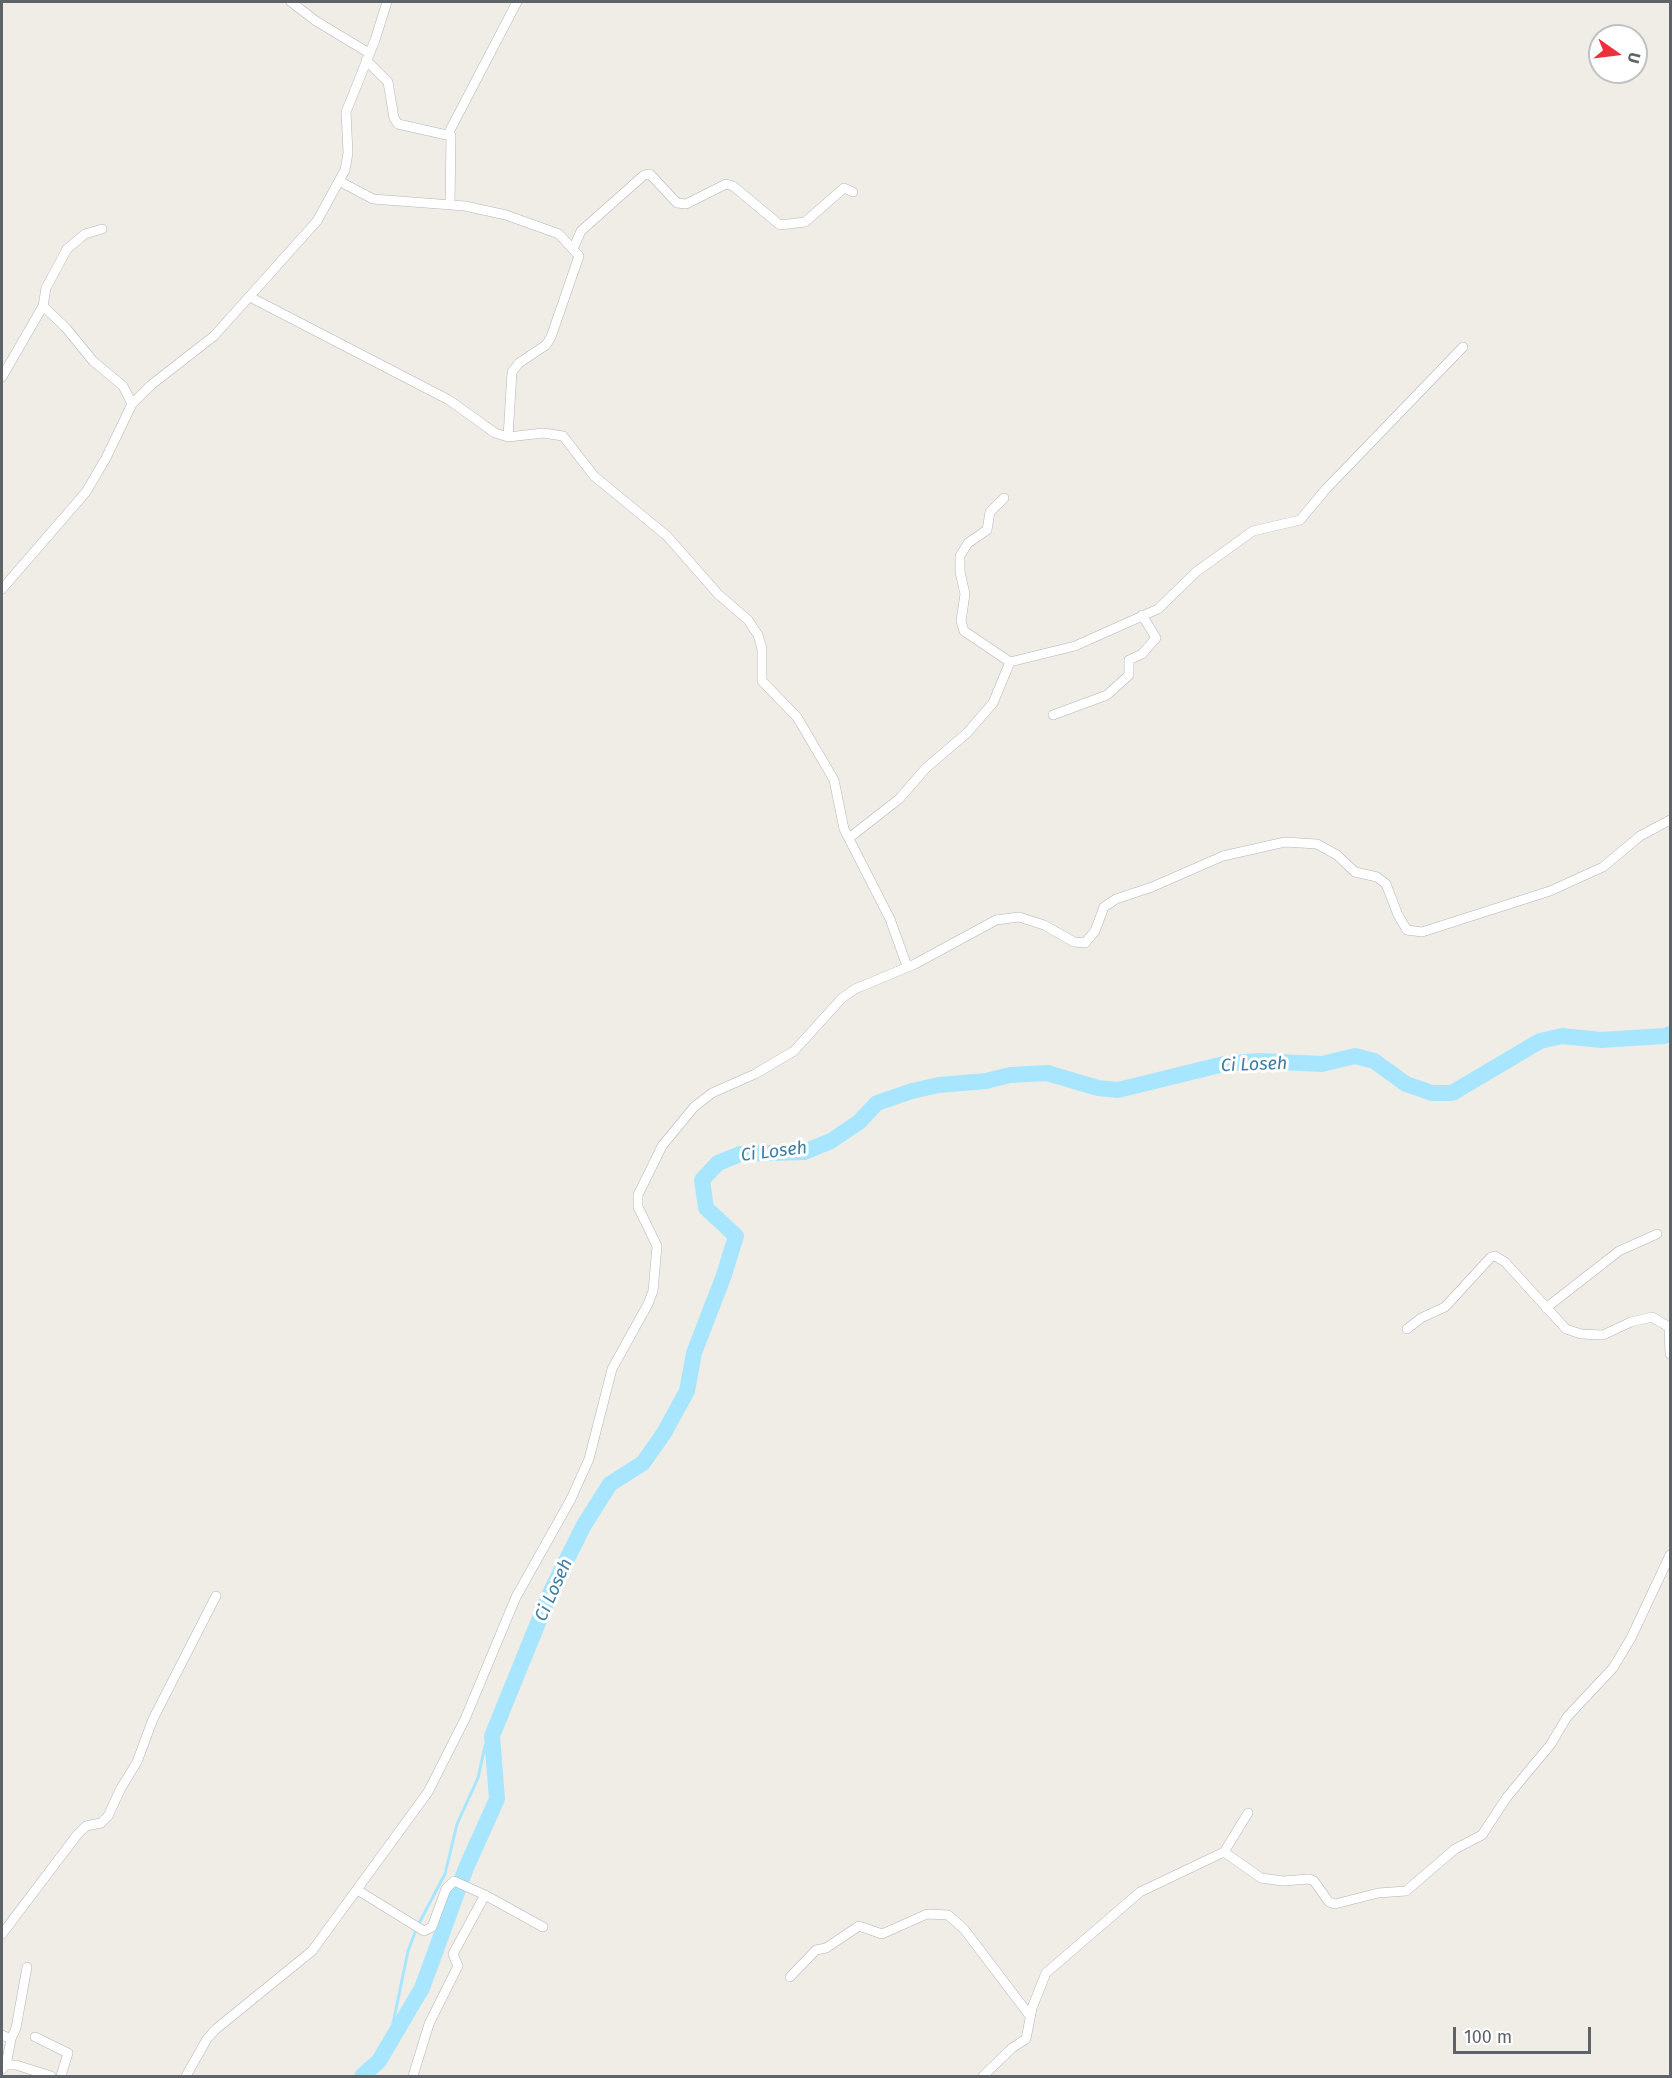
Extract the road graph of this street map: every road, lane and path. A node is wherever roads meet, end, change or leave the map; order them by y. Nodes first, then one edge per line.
1 (291, 2) edge
2 (387, 2) edge
3 (517, 2) edge
4 (368, 57) junction
5 (448, 134) junction
6 (339, 181) junction
7 (853, 192) dead end
8 (450, 204) junction
9 (102, 229) dead end
10 (573, 249) junction
11 (250, 297) junction
12 (43, 306) junction
13 (1463, 347) dead end
14 (2, 377) edge
15 (132, 404) junction
16 (507, 437) junction
17 (1004, 498) dead end
18 (2, 589) edge
19 (1142, 615) junction
20 (1010, 662) junction
21 (1053, 715) dead end
22 (1671, 820) edge
23 (849, 838) junction
24 (907, 966) junction
25 (1657, 1234) dead end
26 (1546, 1308) junction
27 (1407, 1329) dead end
28 (1671, 1354) edge
29 (1671, 1555) edge
30 (216, 1596) dead end
31 (1248, 1813) dead end
32 (1224, 1852) junction
33 (359, 1891) junction
34 (485, 1895) junction
35 (543, 1927) dead end
36 (2, 1934) edge
37 (27, 1967) dead end
38 (790, 1977) dead end
39 (1030, 2016) junction
40 (6, 2037) edge
41 (35, 2037) dead end
42 (4, 2067) edge
43 (51, 2076) edge
44 (61, 2076) edge
45 (186, 2076) edge
46 (413, 2076) edge
47 (983, 2076) edge

1 - 4 street
2 - 4 street
3 - 5 street
4 - 5 street
4 - 6 street
5 - 8 street
6 - 8 street
6 - 11 street
7 - 10 street
8 - 10 street
9 - 12 street
10 - 16 street
11 - 15 street
11 - 16 street
12 - 14 street
12 - 15 street
13 - 19 street
15 - 18 street
16 - 23 street
17 - 20 street
19 - 20 street
19 - 21 street
20 - 23 street
22 - 24 street
23 - 24 street
24 - 33 street
25 - 26 street
26 - 27 street
26 - 28 street
29 - 32 street
30 - 36 street
31 - 32 street
32 - 39 street
33 - 34 street
33 - 45 street
34 - 35 street
34 - 46 street
37 - 40 street
38 - 39 street
39 - 47 street
40 - 42 street
41 - 44 street
42 - 43 street

